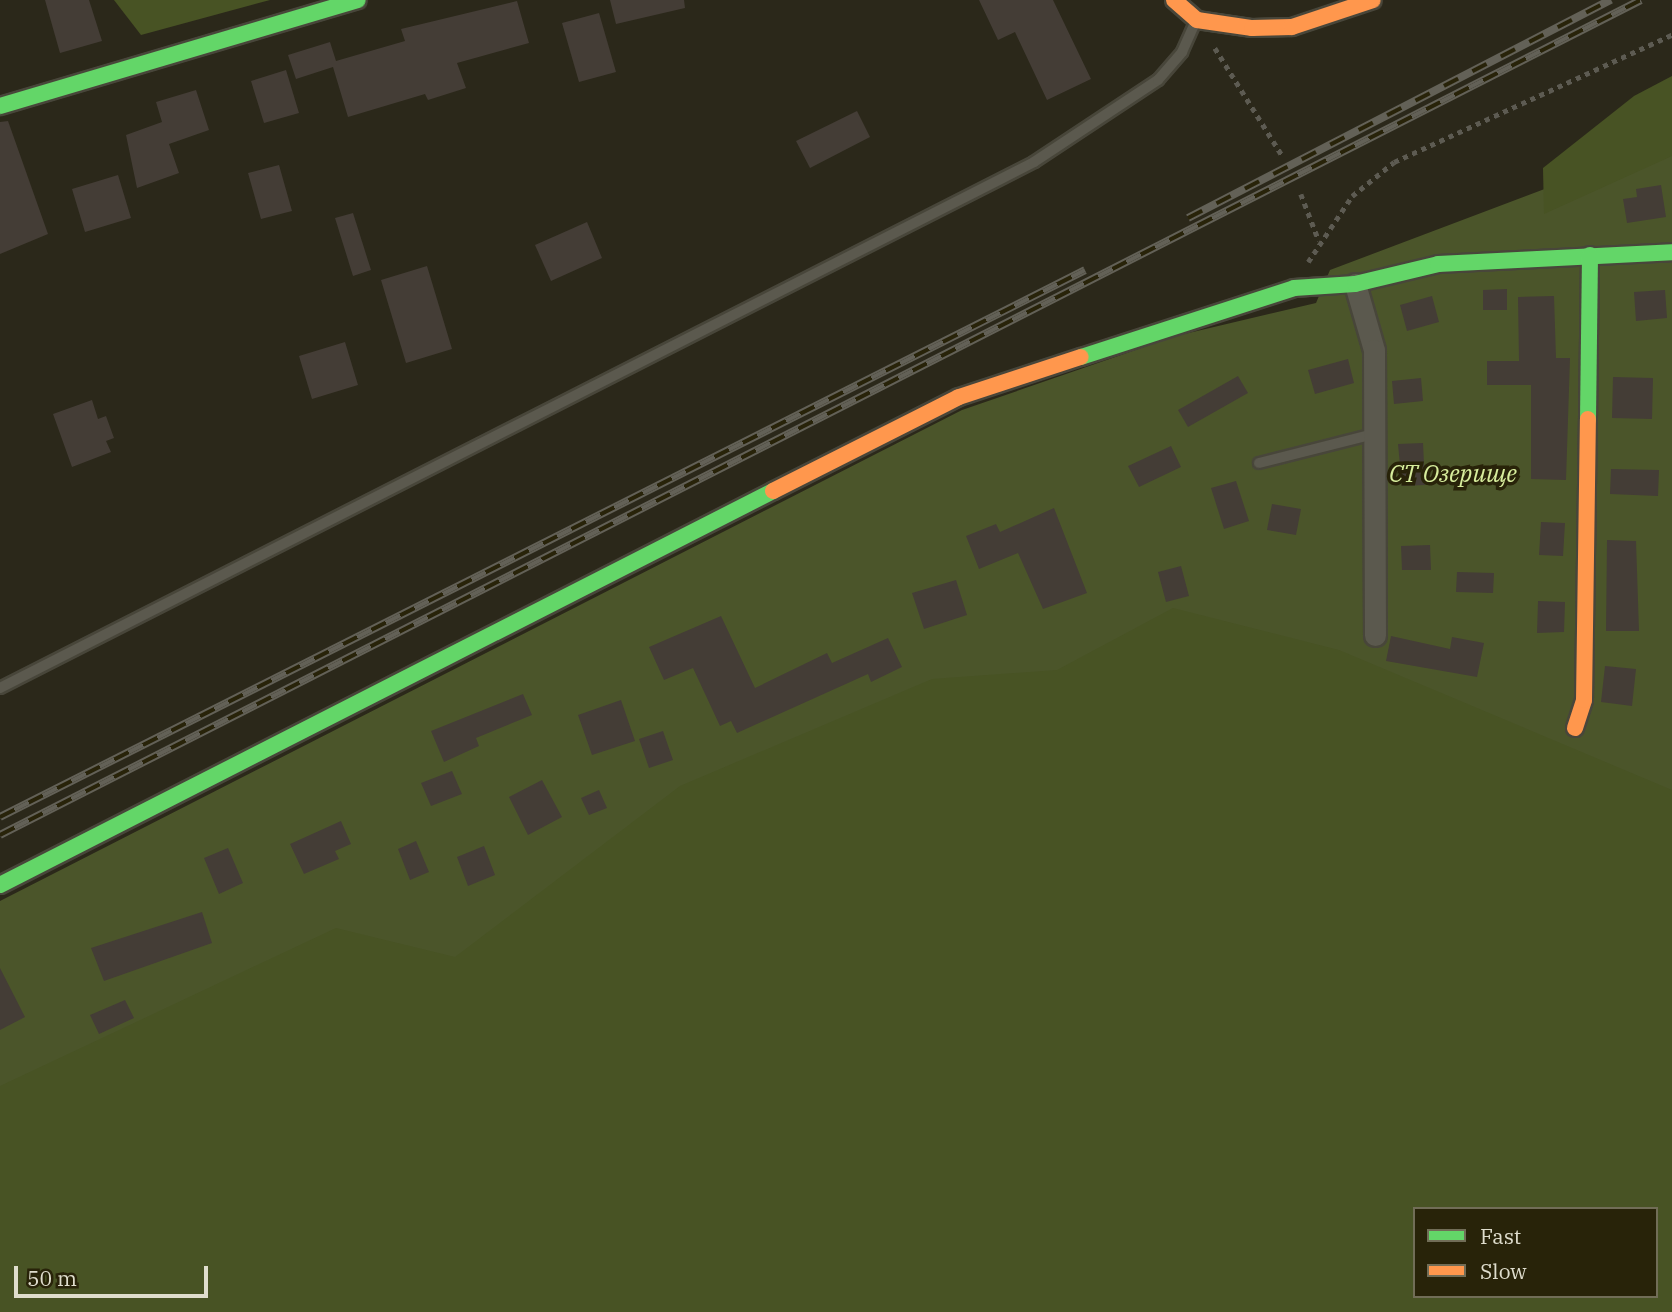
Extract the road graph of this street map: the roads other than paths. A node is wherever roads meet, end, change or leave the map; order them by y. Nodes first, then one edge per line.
1 (359, 0) edge
2 (1174, 0) edge
3 (1373, 0) edge
4 (1197, 19) junction
5 (0, 106) edge
6 (1672, 251) edge
7 (1590, 255) junction
8 (1355, 284) junction
9 (1374, 434) junction
10 (1259, 463) dead end
11 (1375, 635) dead end
12 (0, 688) edge
13 (1575, 728) dead end
14 (0, 884) edge

1 - 5 street
2 - 4 street
3 - 4 street
4 - 12 lane
6 - 7 street
7 - 8 street
7 - 13 street
8 - 9 street
8 - 14 street
9 - 10 lane
9 - 11 street

